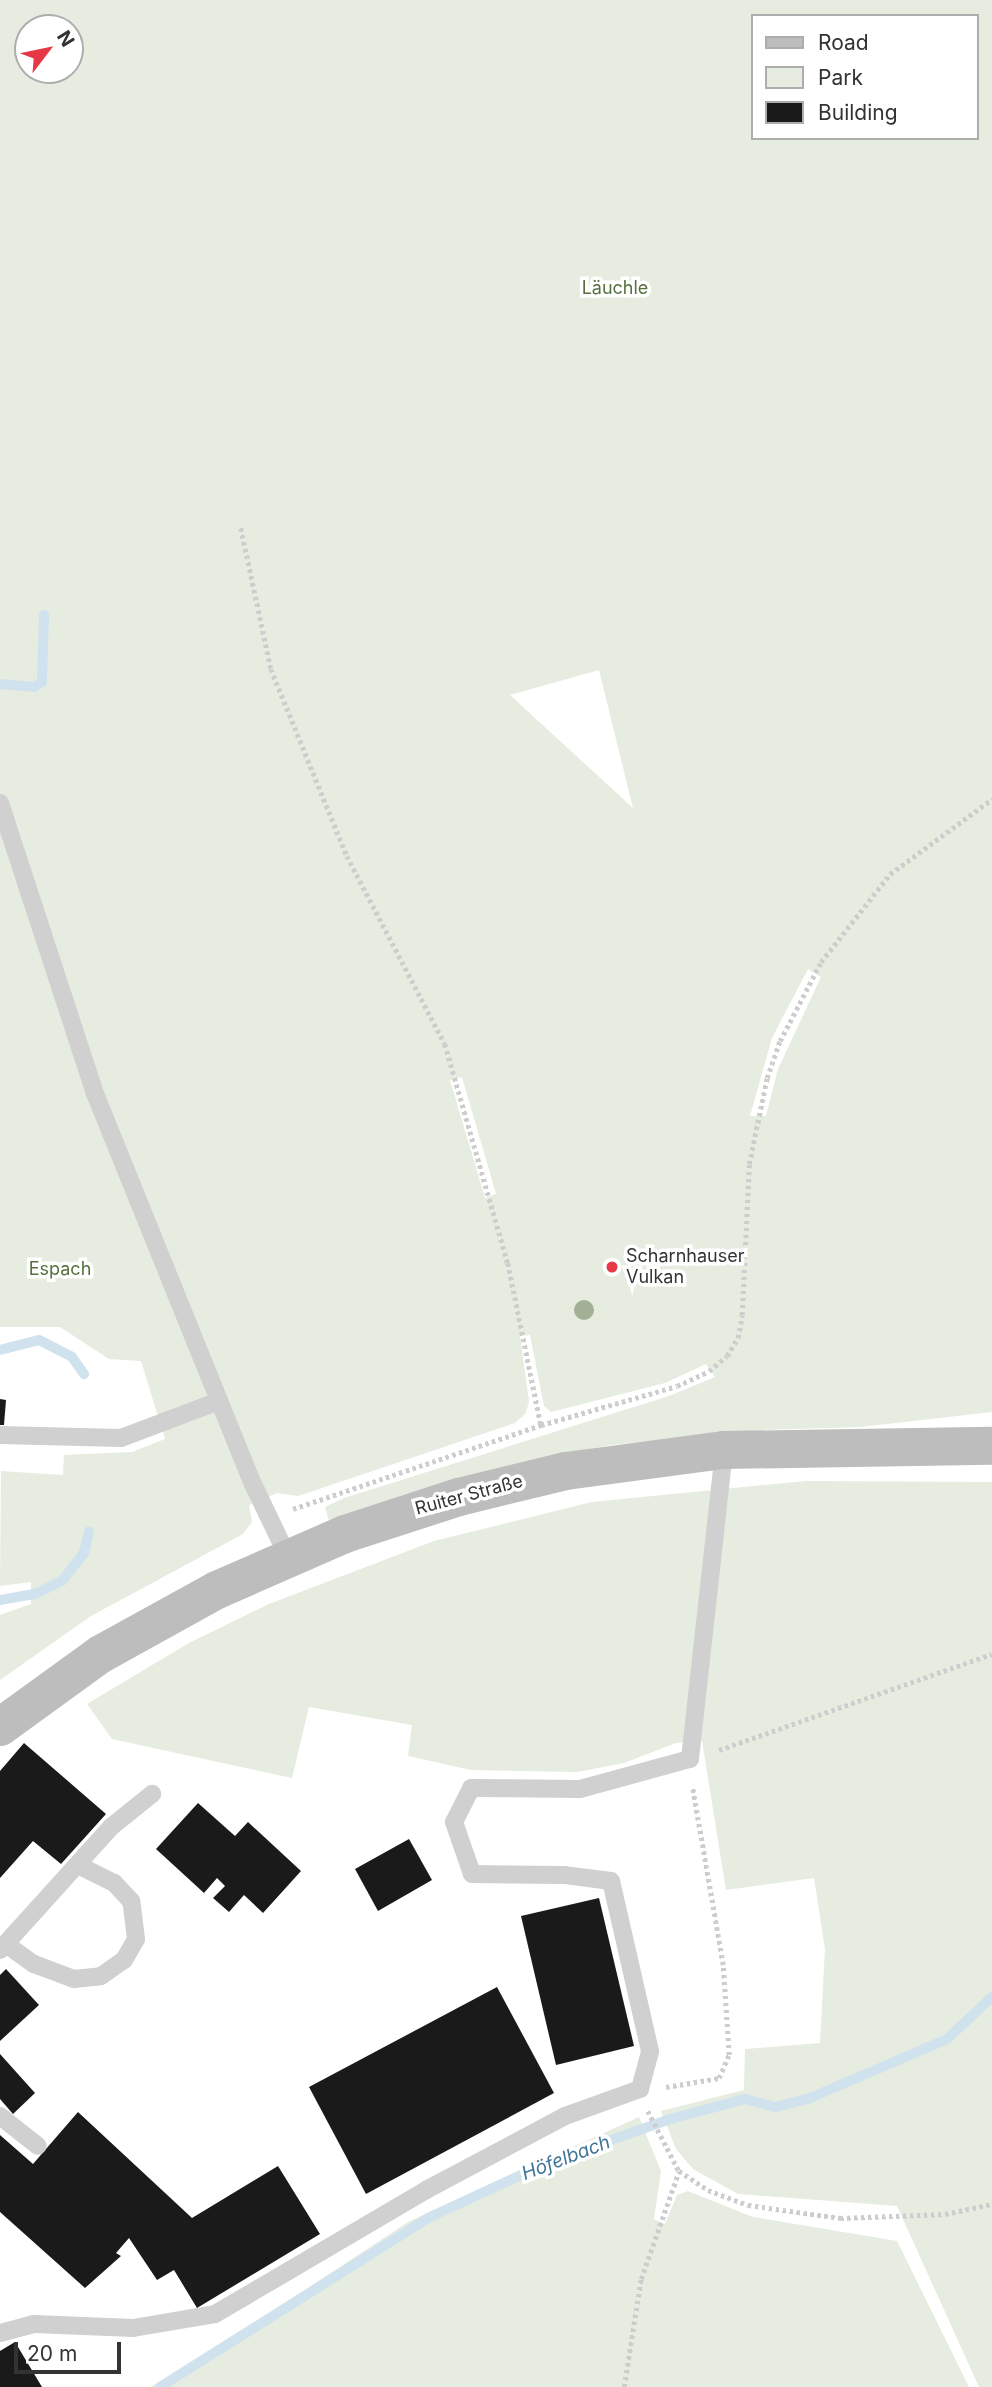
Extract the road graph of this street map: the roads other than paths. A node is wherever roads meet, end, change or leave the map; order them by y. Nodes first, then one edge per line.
1 (0, 803) edge
2 (219, 1401) junction
3 (2, 1436) edge
4 (992, 1446) edge
5 (724, 1450) junction
6 (288, 1557) junction
7 (0, 1727) edge
8 (152, 1794) dead end
9 (78, 1865) junction
10 (3, 1947) edge
11 (0, 2116) edge
12 (38, 2146) dead end
13 (0, 2333) edge

1 - 2 lane
2 - 3 lane
2 - 6 lane
4 - 5 main road, Ruiter Straße
5 - 6 main road, Ruiter Straße
5 - 13 lane
6 - 7 main road, Ruiter Straße
8 - 9 lane
9 - 10 lane
9 - 10 lane
11 - 12 lane

